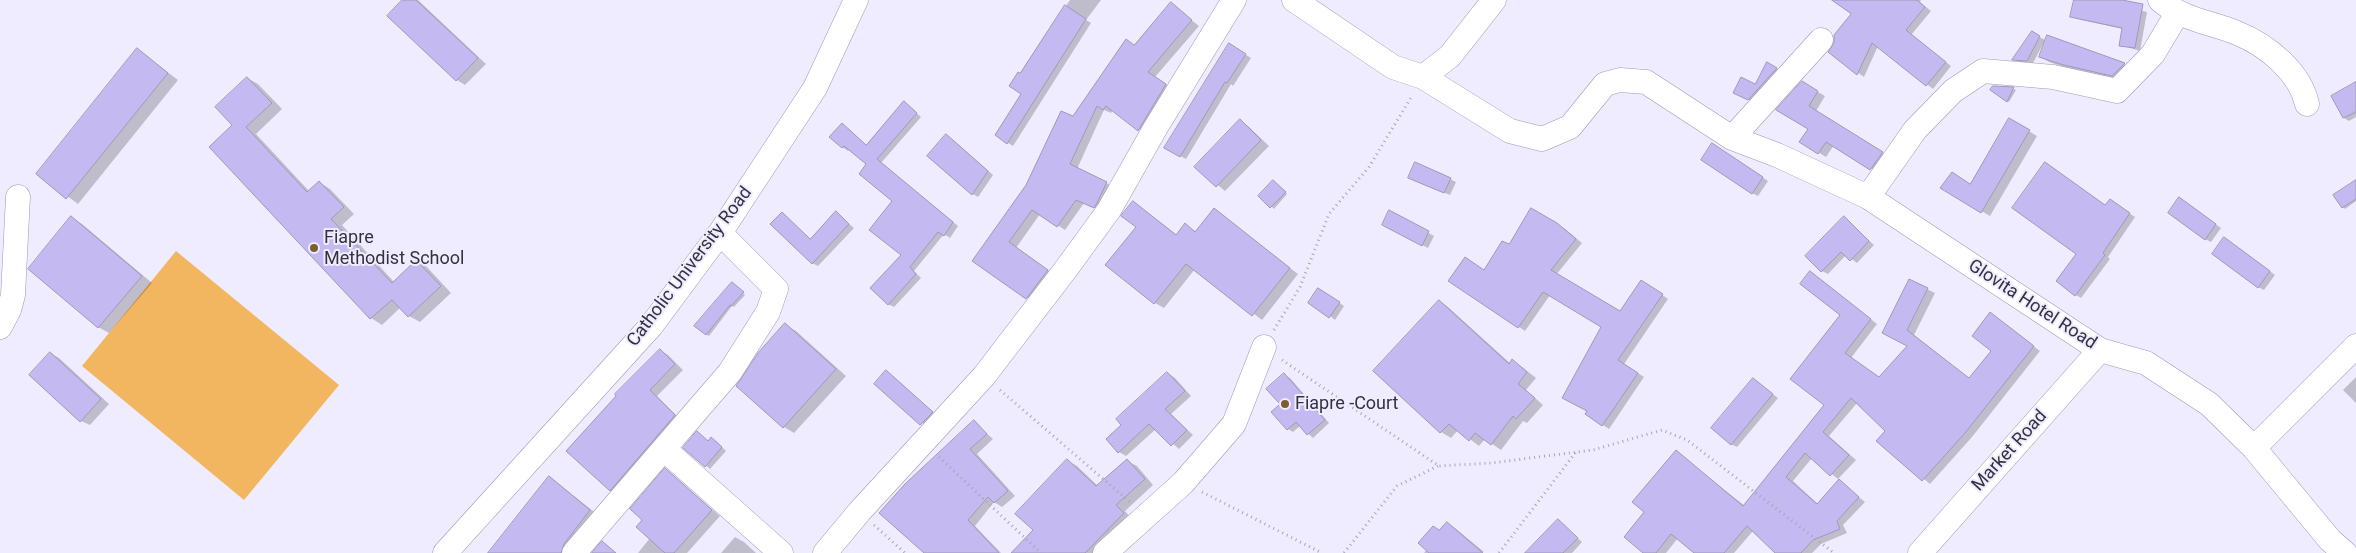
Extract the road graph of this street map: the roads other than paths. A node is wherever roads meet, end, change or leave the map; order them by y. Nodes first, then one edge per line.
1 (856, 0) edge
2 (1234, 0) edge
3 (1294, 0) edge
4 (1494, 0) edge
5 (2169, 6) edge
6 (1820, 40) dead end
7 (1423, 77) junction
8 (2307, 104) dead end
9 (1732, 138) junction
10 (18, 197) dead end
11 (1868, 197) junction
12 (720, 233) junction
13 (0, 327) edge
14 (2356, 346) edge
15 (1264, 347) road end
16 (2100, 350) junction
17 (2254, 448) junction
18 (664, 449) junction
19 (445, 553) edge
20 (574, 553) edge
21 (781, 553) edge
22 (825, 553) edge
23 (1105, 553) edge
24 (1920, 553) edge
25 (2345, 553) edge

1 - 12 street, Catholic University Road
2 - 22 street
3 - 7 street, Glovita Hotel Road
4 - 7 street
5 - 8 street
5 - 11 street
6 - 9 street
7 - 9 street, Glovita Hotel Road
9 - 11 street, Glovita Hotel Road
10 - 13 street
11 - 16 street, Glovita Hotel Road
12 - 18 street
12 - 19 street, Catholic University Road
14 - 17 street
15 - 23 street
16 - 17 street, Glovita Hotel Road
16 - 24 street, Market Road
17 - 25 street, Glovita Hotel Road
18 - 20 street
18 - 21 street

